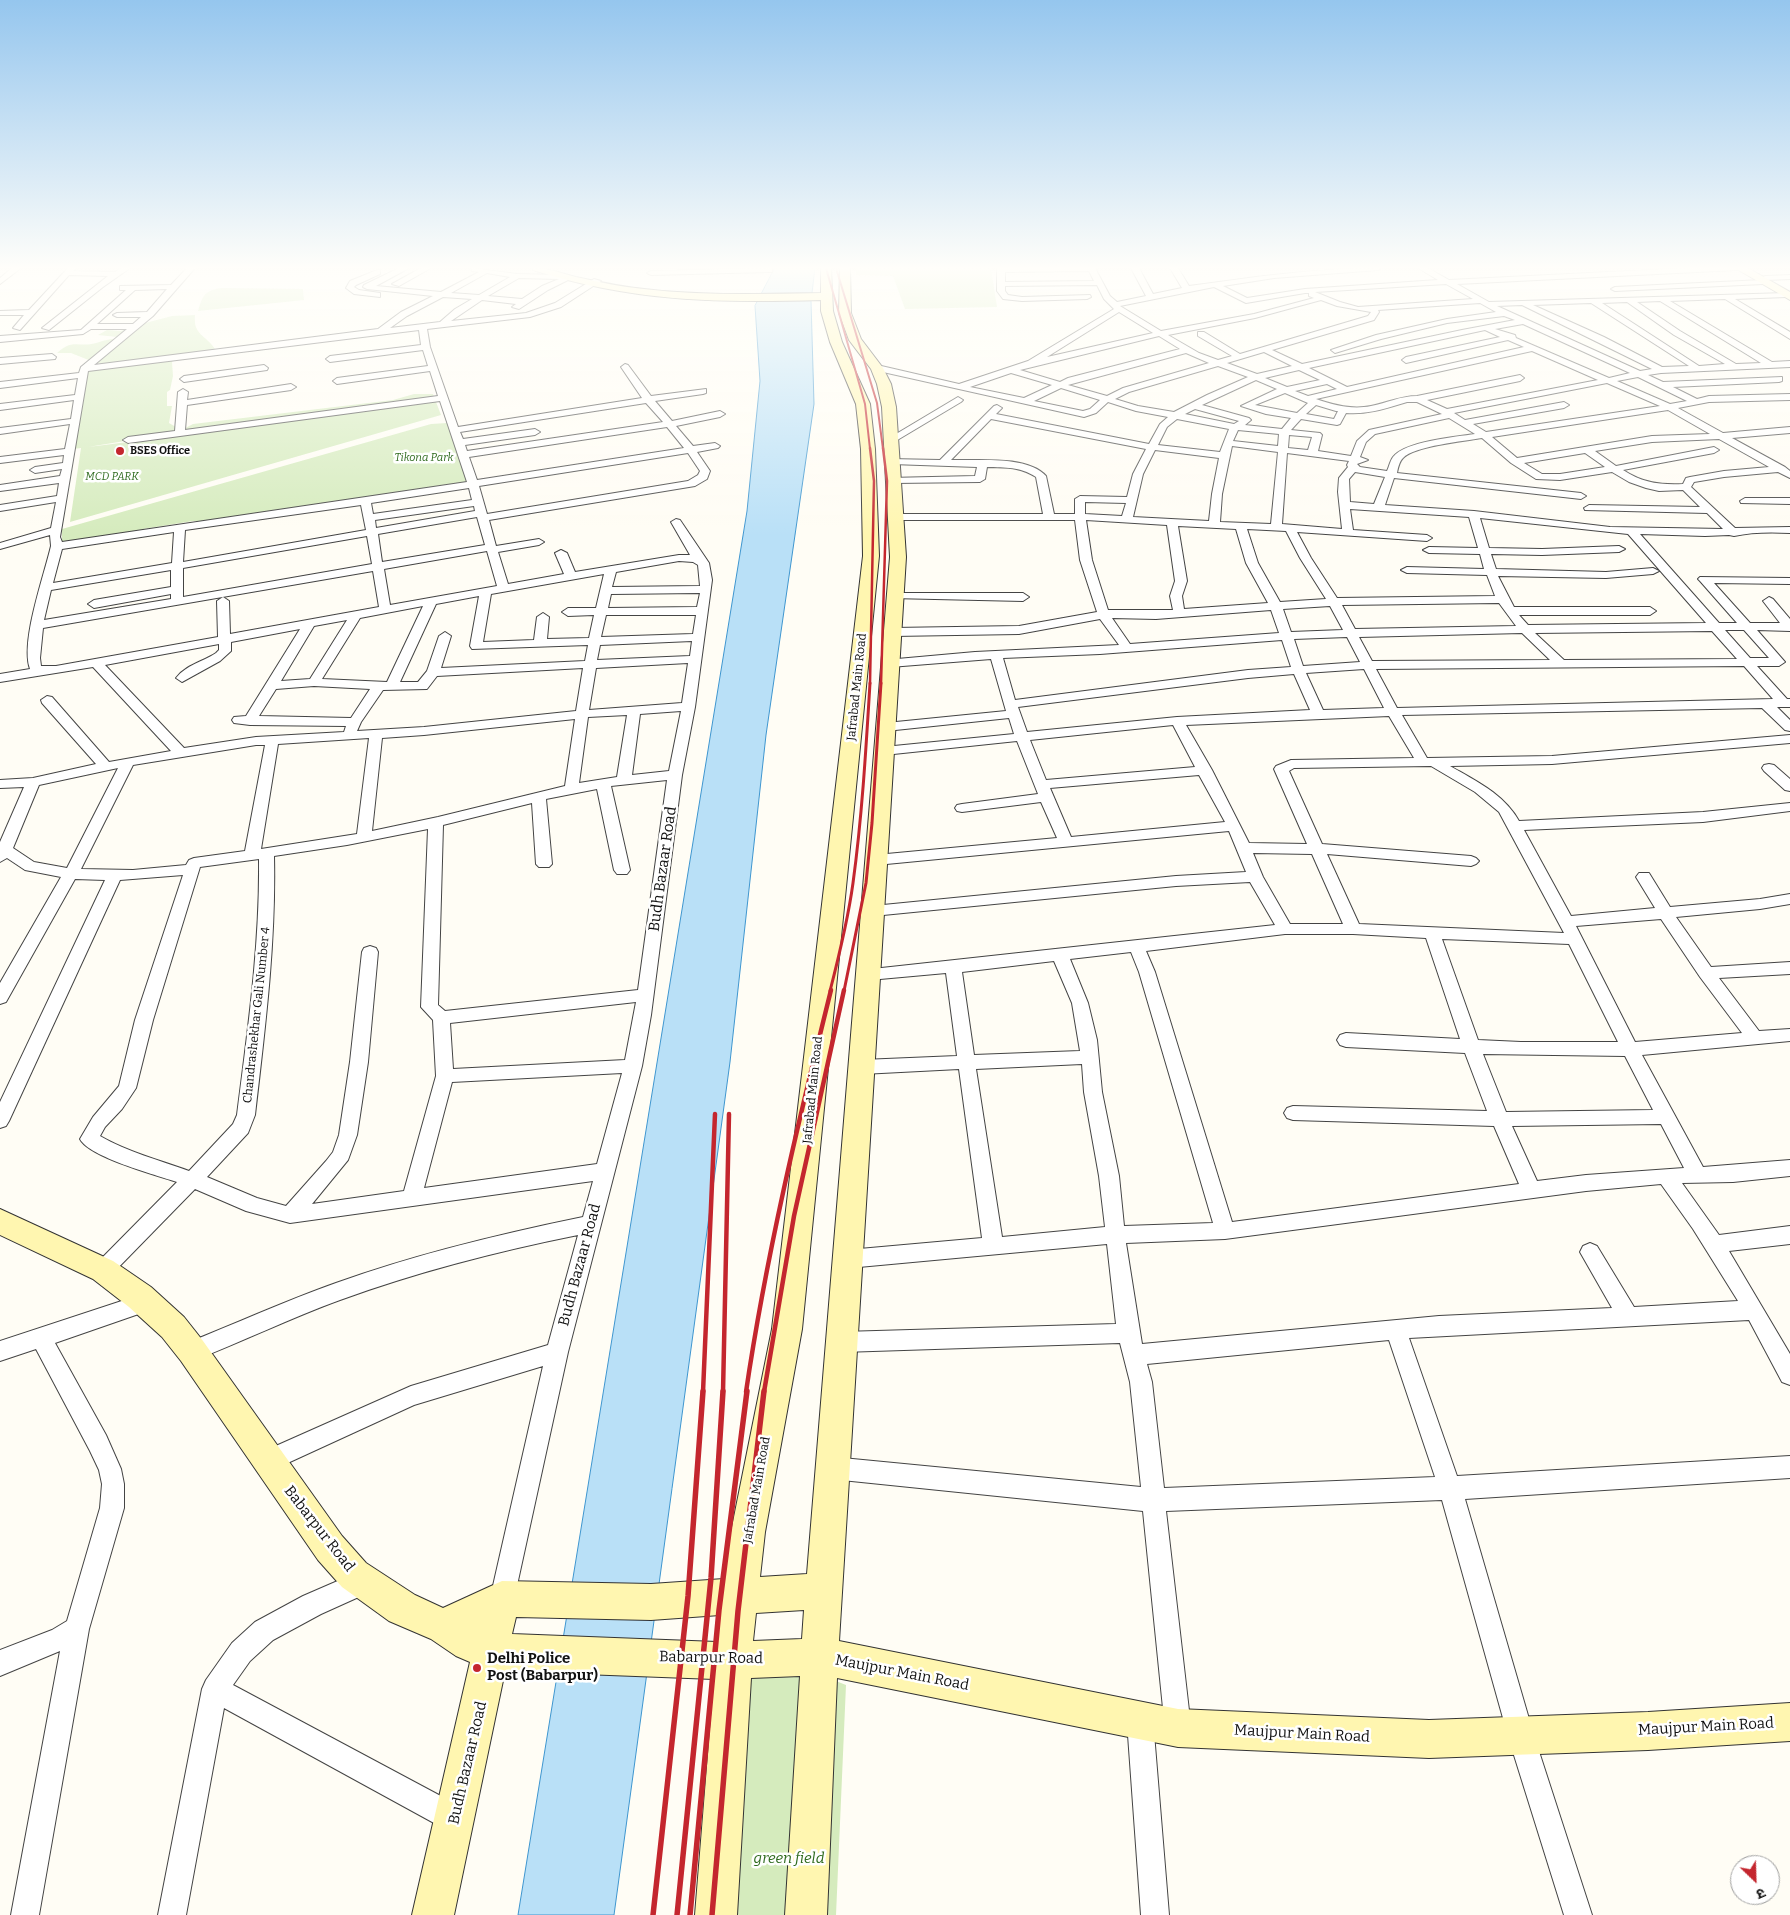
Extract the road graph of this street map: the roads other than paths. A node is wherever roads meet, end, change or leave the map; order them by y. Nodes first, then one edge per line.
1 (47, 357) edge
2 (101, 357) edge
3 (227, 357) edge
4 (343, 357) edge
5 (430, 357) edge
6 (852, 357) edge
7 (863, 357) edge
8 (1040, 357) edge
9 (1056, 357) edge
10 (1157, 357) edge
11 (1202, 357) edge
12 (1239, 357) edge
13 (1281, 357) edge
14 (1318, 357) edge
15 (1347, 357) edge
16 (1418, 357) edge
17 (1491, 357) edge
18 (1554, 357) edge
19 (1602, 357) edge
20 (1637, 357) edge
21 (1681, 357) edge
22 (1719, 357) edge
23 (1758, 357) edge
24 (330, 359) dead end
25 (1406, 360) dead end
26 (0, 361) edge
27 (1031, 363) junction
28 (1216, 364) junction
29 (1769, 364) junction
30 (1790, 364) edge
31 (1732, 365) junction
32 (626, 367) dead end
33 (1301, 367) junction
34 (1696, 367) junction
35 (184, 368) junction
36 (264, 368) dead end
37 (434, 368) junction
38 (877, 368) junction
39 (1011, 370) junction
40 (1661, 370) junction
41 (84, 372) junction
42 (1636, 374) junction
43 (1256, 378) junction
44 (1520, 378) dead end
45 (1779, 379) dead end
46 (337, 381) dead end
47 (1328, 381) junction
48 (1607, 381) junction
49 (0, 384) edge
50 (1058, 385) junction
51 (1661, 385) junction
52 (80, 387) junction
53 (291, 387) dead end
54 (958, 387) junction
55 (1285, 390) junction
56 (1346, 390) junction
57 (704, 391) dead end
58 (27, 394) dead end
59 (1267, 396) junction
60 (78, 397) junction
61 (1790, 397) edge
62 (444, 398) junction
63 (1006, 398) junction
64 (648, 399) junction
65 (1106, 399) junction
66 (1414, 399) junction
67 (958, 400) dead end
68 (1024, 402) junction
69 (1310, 402) junction
70 (1696, 402) junction
71 (183, 403) junction
72 (1564, 405) dead end
73 (1194, 406) junction
74 (0, 407) edge
75 (1670, 407) junction
76 (1343, 410) junction
77 (720, 414) dead end
78 (1227, 414) junction
79 (1449, 414) junction
80 (989, 416) junction
81 (1175, 416) junction
82 (1298, 416) junction
83 (74, 421) junction
84 (452, 421) junction
85 (1212, 422) junction
86 (1464, 423) junction
87 (670, 424) junction
88 (1236, 426) junction
89 (1790, 430) edge
90 (0, 431) edge
91 (180, 432) junction
92 (536, 432) dead end
93 (1285, 432) junction
94 (1484, 435) junction
95 (1722, 436) junction
96 (128, 440) dead end
97 (458, 443) junction
98 (1229, 443) junction
99 (715, 446) dead end
100 (1152, 447) junction
101 (689, 449) junction
102 (1586, 449) junction
103 (1281, 450) junction
104 (1714, 450) dead end
105 (69, 451) junction
106 (1312, 454) junction
107 (462, 455) junction
108 (1225, 456) junction
109 (0, 460) edge
110 (892, 460) junction
111 (1515, 461) junction
112 (942, 463) junction
113 (1354, 463) junction
114 (982, 464) junction
115 (67, 465) junction
116 (1614, 469) junction
117 (35, 470) dead end
118 (1393, 470) junction
119 (1786, 472) edge
120 (1573, 475) junction
121 (1671, 475) dead end
122 (1546, 478) junction
123 (64, 480) junction
124 (473, 484) junction
125 (1686, 486) junction
126 (0, 488) edge
127 (1548, 494) junction
128 (1581, 496) junction
129 (61, 498) junction
130 (1132, 500) junction
131 (365, 501) junction
132 (1790, 501) edge
133 (478, 502) junction
134 (1745, 502) dead end
135 (1344, 505) junction
136 (0, 508) edge
137 (1378, 508) junction
138 (1590, 508) junction
139 (1708, 510) junction
140 (1474, 514) junction
141 (483, 516) junction
142 (895, 517) junction
143 (1080, 517) junction
144 (369, 518) junction
145 (1048, 518) junction
146 (1127, 520) junction
147 (676, 522) dead end
148 (1172, 523) junction
149 (1215, 525) junction
150 (1241, 526) junction
151 (1276, 527) junction
152 (180, 528) junction
153 (1290, 528) junction
154 (1610, 530) junction
155 (373, 531) junction
156 (1631, 531) junction
157 (1789, 531) edge
158 (1734, 532) junction
159 (1344, 533) junction
160 (55, 537) junction
161 (1427, 538) dead end
162 (538, 542) dead end
163 (0, 546) edge
164 (492, 549) junction
165 (1619, 549) dead end
166 (1429, 550) dead end
167 (1484, 551) junction
168 (561, 553) dead end
169 (0, 556) edge
170 (698, 558) junction
171 (177, 566) junction
172 (377, 568) junction
173 (611, 570) junction
174 (1407, 570) dead end
175 (1653, 571) dead end
176 (1492, 572) junction
177 (571, 576) junction
178 (1790, 581) edge
179 (48, 587) junction
180 (503, 588) junction
181 (706, 589) junction
182 (486, 591) junction
183 (605, 591) junction
184 (177, 596) junction
185 (895, 596) junction
186 (1023, 597) dead end
187 (1502, 599) junction
188 (222, 601) dead end
189 (431, 601) junction
190 (1769, 601) dead end
191 (1334, 602) junction
192 (94, 604) dead end
193 (1276, 606) junction
194 (385, 610) junction
195 (702, 611) junction
196 (1511, 611) junction
197 (568, 612) dead end
198 (600, 612) junction
199 (1650, 612) dead end
200 (1179, 613) junction
201 (1103, 614) junction
202 (356, 615) junction
203 (543, 617) dead end
204 (309, 624) junction
205 (38, 625) junction
206 (1790, 626) edge
207 (1714, 627) junction
208 (1747, 627) junction
209 (1527, 628) junction
210 (892, 632) junction
211 (1350, 633) junction
212 (445, 636) dead end
213 (698, 637) junction
214 (1286, 637) junction
215 (226, 639) junction
216 (594, 640) junction
217 (540, 643) junction
218 (1127, 648) junction
219 (996, 655) junction
220 (695, 659) junction
221 (1746, 662) junction
222 (890, 663) junction
223 (96, 664) junction
224 (1561, 664) junction
225 (590, 665) junction
226 (1370, 665) junction
227 (1298, 669) junction
228 (43, 671) junction
229 (433, 672) junction
230 (0, 678) edge
231 (182, 678) dead end
232 (314, 682) junction
233 (271, 686) junction
234 (386, 686) junction
235 (47, 700) dead end
236 (1766, 703) junction
237 (1786, 703) edge
238 (688, 707) junction
239 (1013, 709) junction
240 (634, 710) junction
241 (1393, 713) junction
242 (581, 714) junction
243 (1318, 714) junction
244 (1177, 721) junction
245 (354, 722) junction
246 (1790, 727) edge
247 (376, 734) junction
248 (349, 736) junction
249 (1021, 736) junction
250 (885, 739) junction
251 (1790, 739) edge
252 (272, 740) junction
253 (181, 753) junction
254 (128, 762) junction
255 (1429, 762) junction
256 (106, 767) junction
257 (1769, 768) dead end
258 (1205, 770) junction
259 (675, 775) junction
260 (624, 779) junction
261 (34, 782) junction
262 (603, 782) junction
263 (0, 784) edge
264 (572, 787) junction
265 (1790, 787) edge
266 (1044, 791) junction
267 (539, 796) junction
268 (962, 808) dead end
269 (1790, 808) edge
270 (436, 822) junction
271 (1234, 826) junction
272 (1514, 826) junction
273 (364, 836) junction
274 (1066, 842) junction
275 (1243, 848) junction
276 (1317, 849) junction
277 (2, 851) edge
278 (259, 854) junction
279 (876, 860) junction
280 (1471, 861) dead end
281 (544, 864) dead end
282 (192, 869) junction
283 (622, 870) dead end
284 (71, 874) junction
285 (115, 875) junction
286 (1255, 877) junction
287 (1644, 877) dead end
288 (1790, 899) edge
289 (873, 911) junction
290 (1664, 912) junction
291 (1566, 922) junction
292 (1285, 929) junction
293 (1353, 929) junction
294 (1432, 932) junction
295 (1574, 939) junction
296 (1136, 946) junction
297 (370, 952) dead end
298 (1060, 955) junction
299 (953, 967) junction
300 (1790, 968) edge
301 (1706, 973) junction
302 (869, 974) junction
303 (645, 995) junction
304 (0, 998) edge
305 (440, 1018) junction
306 (1790, 1035) edge
307 (1755, 1038) junction
308 (1346, 1040) dead end
309 (1471, 1046) junction
310 (1630, 1049) junction
311 (1090, 1057) junction
312 (967, 1062) junction
313 (633, 1066) junction
314 (862, 1067) junction
315 (445, 1076) junction
316 (1293, 1113) dead end
317 (1667, 1117) junction
318 (1499, 1119) junction
319 (0, 1122) edge
320 (1790, 1168) edge
321 (605, 1170) junction
322 (1666, 1176) junction
323 (1698, 1176) junction
324 (193, 1180) junction
325 (1531, 1189) junction
326 (412, 1196) junction
327 (290, 1215) junction
328 (0, 1221) edge
329 (590, 1224) junction
330 (1225, 1231) junction
331 (1116, 1235) junction
332 (1790, 1235) edge
333 (1714, 1244) junction
334 (993, 1246) junction
335 (1590, 1252) dead end
336 (848, 1259) junction
337 (103, 1270) junction
338 (146, 1302) junction
339 (1753, 1310) junction
340 (1628, 1316) junction
341 (1396, 1330) junction
342 (1128, 1333) junction
343 (41, 1338) junction
344 (842, 1342) junction
345 (0, 1351) edge
346 (192, 1351) junction
347 (557, 1352) junction
348 (1134, 1355) junction
349 (1790, 1375) edge
350 (268, 1461) junction
351 (832, 1468) junction
352 (1790, 1468) edge
353 (1450, 1488) junction
354 (1152, 1500) junction
355 (364, 1582) junction
356 (823, 1591) junction
357 (740, 1596) junction
358 (502, 1599) junction
359 (444, 1626) junction
360 (77, 1629) junction
361 (492, 1652) junction
362 (820, 1656) junction
363 (734, 1661) junction
364 (0, 1663) edge
365 (215, 1689) junction
366 (1140, 1721) junction
367 (1790, 1722) edge
368 (1178, 1728) junction
369 (1521, 1736) junction
370 (455, 1819) junction
371 (25, 1915) edge
372 (172, 1915) edge
373 (434, 1915) edge
374 (716, 1915) edge
375 (806, 1915) edge
376 (1155, 1915) edge
377 (1578, 1915) edge

1 - 26 street
2 - 41 street
3 - 35 street
4 - 24 street
5 - 37 street
6 - 357 main road, Jafrabad Main Road
7 - 38 main road, Jafrabad Main Road
8 - 27 street
9 - 27 street
10 - 50 street
11 - 28 street
12 - 28 street
13 - 33 street
14 - 33 street
15 - 33 street
16 - 25 street
17 - 56 street
18 - 48 street
19 - 42 street
20 - 40 street
21 - 34 street
22 - 31 street
23 - 29 street
27 - 39 street
28 - 43 street
28 - 65 street
29 - 30 street
29 - 31 street
31 - 34 street
32 - 64 street
33 - 43 street
33 - 47 street
34 - 40 street
35 - 36 street
35 - 41 street
35 - 71 street
37 - 46 street
37 - 62 street
38 - 54 street
38 - 110 main road, Jafrabad Main Road
39 - 50 street
39 - 54 street
40 - 42 street
41 - 49 street
41 - 52 street
42 - 48 street
42 - 51 street
43 - 55 street
43 - 73 street
44 - 66 street
45 - 51 street
47 - 55 street
47 - 56 street
48 - 75 street
48 - 79 street
50 - 65 street
50 - 68 street
51 - 70 street
52 - 58 street
52 - 60 street
53 - 71 street
54 - 63 street
55 - 59 street
55 - 69 street
56 - 69 street
57 - 64 street
59 - 69 street
59 - 82 street
60 - 74 street
60 - 83 street
61 - 70 street
62 - 84 street
62 - 91 street
63 - 68 street
63 - 80 street
64 - 84 street
64 - 87 street
65 - 68 street
65 - 81 street
66 - 76 street
66 - 79 street
67 - 110 street
69 - 76 street
69 - 82 street
70 - 75 street
71 - 91 street
72 - 86 street
73 - 78 street
73 - 81 street
75 - 94 street
75 - 95 street
76 - 82 street
77 - 87 street
78 - 85 street
78 - 88 street
79 - 86 street
79 - 113 street
80 - 100 street
80 - 112 street
81 - 85 street
81 - 100 street
82 - 93 street
83 - 90 street
83 - 105 street
84 - 97 street
85 - 88 street
86 - 94 street
87 - 101 street
87 - 107 street
88 - 93 street
88 - 98 street
89 - 95 street
91 - 96 street
92 - 97 street
93 - 103 street
93 - 106 street
94 - 111 street
94 - 118 street
95 - 102 street
95 - 119 street
97 - 107 street
98 - 103 street
98 - 108 street
99 - 101 street
100 - 108 street
100 - 130 street
101 - 124 street
101 - 141 street
102 - 111 street
102 - 116 street
103 - 106 street
103 - 151 street
104 - 116 street
105 - 109 street
105 - 115 street
106 - 113 street
107 - 124 street
108 - 149 street
110 - 112 street
110 - 114 street
110 - 142 main road, Jafrabad Main Road
111 - 122 street
112 - 114 street
113 - 118 street
113 - 135 street
114 - 145 street
115 - 117 street
115 - 123 street
116 - 120 street
116 - 125 street
118 - 127 street
118 - 137 street
119 - 125 street
120 - 122 street
120 - 128 street
121 - 125 street
122 - 127 street
123 - 126 street
123 - 129 street
124 - 131 street
124 - 133 street
125 - 139 street
127 - 128 street
128 - 138 street
129 - 136 street
129 - 160 street
130 - 143 street
130 - 146 street
131 - 144 street
131 - 152 street
132 - 134 street
133 - 141 street
133 - 144 street
135 - 137 street
135 - 159 street
137 - 140 street
138 - 139 street
138 - 154 street
139 - 158 street
140 - 154 street
140 - 167 street
141 - 155 street
141 - 164 street
142 - 145 street
142 - 185 main road, Jafrabad Main Road
143 - 145 street
143 - 146 street
143 - 201 street
144 - 155 street
146 - 148 street
147 - 170 street, Budh Bazaar Road
148 - 149 street
148 - 200 street
149 - 150 street
150 - 151 street
150 - 193 street
151 - 153 street
152 - 160 street
152 - 171 street
153 - 159 street
153 - 191 street
154 - 156 street
155 - 171 street
155 - 172 street
156 - 158 street
156 - 207 street
157 - 158 street
159 - 161 street
160 - 163 street
160 - 169 street
160 - 179 street
162 - 164 street
164 - 172 street
164 - 180 street
165 - 167 street
166 - 167 street
167 - 176 street
168 - 177 street
170 - 173 street
170 - 181 street, Budh Bazaar Road
171 - 179 street
171 - 184 street
172 - 184 street
172 - 194 street
173 - 177 street
173 - 183 street
174 - 176 street
175 - 176 street
176 - 187 street
177 - 180 street
178 - 208 street
179 - 205 street
180 - 182 street
181 - 183 street
181 - 195 street, Budh Bazaar Road
182 - 189 street
182 - 217 street
183 - 198 street
184 - 192 street
184 - 205 street
185 - 186 street
185 - 210 main road, Jafrabad Main Road
187 - 191 street
187 - 196 street
188 - 215 street
189 - 194 street
189 - 234 street
190 - 206 street
191 - 193 street
191 - 211 street
193 - 200 street
193 - 214 street
194 - 202 street
195 - 198 street
195 - 213 street, Budh Bazaar Road
196 - 199 street
196 - 209 street
197 - 198 street
198 - 216 street
200 - 201 street
201 - 210 street
201 - 218 street
202 - 204 street
202 - 232 street
203 - 217 street
204 - 215 street
204 - 233 street
205 - 228 street
206 - 208 street
207 - 208 street
207 - 209 street
207 - 221 street
208 - 221 street
209 - 211 street
209 - 224 street
210 - 222 main road, Jafrabad Main Road
211 - 214 street
211 - 226 street
212 - 229 street
213 - 216 street
213 - 220 street, Budh Bazaar Road
214 - 218 street
214 - 227 street
215 - 223 street
215 - 231 street
216 - 217 street
216 - 225 street
218 - 219 street
219 - 222 street
219 - 239 street
220 - 225 street
220 - 238 street, Budh Bazaar Road
221 - 224 street
221 - 237 street
222 - 250 main road, Jafrabad Main Road
223 - 228 street
223 - 253 street
224 - 226 street
225 - 229 street
225 - 242 street
226 - 227 street
226 - 241 street
227 - 239 street
227 - 243 street
228 - 230 street
229 - 234 street
232 - 233 street
232 - 234 street
233 - 245 street
234 - 245 street
235 - 256 street
236 - 237 street
236 - 241 street
236 - 246 street
238 - 240 street
238 - 259 street, Budh Bazaar Road
239 - 249 street
239 - 250 street
240 - 242 street
240 - 260 street
241 - 243 street
241 - 255 street
242 - 247 street
242 - 264 street
243 - 244 street
244 - 249 street
244 - 258 street
245 - 248 street
247 - 248 street
247 - 273 street
248 - 252 street
249 - 250 street
249 - 266 street
250 - 279 main road, Jafrabad Main Road
251 - 255 street
252 - 253 street
252 - 278 street, Chandrashekhar Gali Number 4
253 - 254 street
254 - 256 street
254 - 284 street
255 - 272 street
255 - 276 street
256 - 261 street
257 - 265 street
258 - 266 street
258 - 271 street
259 - 260 street
259 - 303 street, Budh Bazaar Road
260 - 262 street
261 - 263 street
261 - 277 street
262 - 264 street
262 - 283 street
264 - 267 street
266 - 268 street
266 - 274 street
267 - 270 street
267 - 281 street
269 - 272 street
270 - 273 street
270 - 305 street
271 - 274 street
271 - 275 street
272 - 291 street
273 - 278 street
274 - 279 street
275 - 276 street
275 - 286 street
276 - 280 street
276 - 293 street
277 - 284 street
278 - 282 street
278 - 324 street, Chandrashekhar Gali Number 4
279 - 289 main road, Jafrabad Main Road
282 - 285 street
282 - 324 street
284 - 285 street
284 - 304 street
285 - 319 street
286 - 289 street
286 - 292 street
287 - 290 street
288 - 290 street
289 - 302 main road, Jafrabad Main Road
290 - 291 street
290 - 301 street
291 - 295 street
292 - 293 street
292 - 296 street
293 - 294 street
294 - 295 street
294 - 309 street
295 - 310 street
296 - 298 street
296 - 330 street
297 - 327 street
298 - 299 street
298 - 311 street
299 - 302 street
299 - 312 street
300 - 301 street
301 - 307 street
302 - 314 main road, Jafrabad Main Road
303 - 305 street
303 - 313 street, Budh Bazaar Road
305 - 315 street
306 - 307 street
307 - 310 street
308 - 309 street
309 - 310 street
309 - 318 street
310 - 317 street
311 - 312 street
311 - 331 street
312 - 314 street
312 - 334 street
313 - 315 street
313 - 321 street, Budh Bazaar Road
314 - 336 main road, Jafrabad Main Road
315 - 326 street
316 - 318 street
317 - 318 street
317 - 323 street
318 - 325 street
320 - 323 street
321 - 326 street
321 - 329 street, Budh Bazaar Road
322 - 323 street
322 - 325 street
322 - 333 street
324 - 327 street
324 - 337 street, Chandrashekhar Gali Number 4
325 - 330 street
326 - 327 street
328 - 337 main road, Babarpur Road
329 - 346 street
329 - 347 street, Budh Bazaar Road
330 - 331 street
331 - 334 street
331 - 342 street
332 - 333 street
333 - 339 street
334 - 336 street
335 - 340 street
336 - 344 main road, Jafrabad Main Road
337 - 338 main road, Babarpur Road
338 - 343 street
338 - 346 main road, Babarpur Road
339 - 340 street
339 - 349 street
340 - 341 street
341 - 348 street
341 - 353 street
342 - 344 street
342 - 348 street
343 - 345 street
343 - 360 street
344 - 351 main road, Jafrabad Main Road
346 - 350 main road, Babarpur Road
347 - 350 street
347 - 358 street, Budh Bazaar Road
348 - 354 street
350 - 355 main road, Babarpur Road
351 - 354 street
351 - 356 main road, Jafrabad Main Road
352 - 353 street
353 - 354 street
353 - 369 street
354 - 368 street
355 - 359 main road, Babarpur Road
355 - 365 street
356 - 357 main road
356 - 362 main road, Jafrabad Main Road
357 - 358 main road
357 - 363 main road, Jafrabad Main Road
358 - 359 main road
358 - 361 main road, Budh Bazaar Road
359 - 361 main road, Babarpur Road
360 - 364 street
360 - 371 street
361 - 363 main road, Babarpur Road
361 - 370 main road, Budh Bazaar Road
362 - 363 main road, Babarpur Road
362 - 366 main road, Maujpur Main Road
362 - 375 main road, Jafrabad Main Road
363 - 374 main road, Jafrabad Main Road
365 - 370 street
365 - 372 street
366 - 368 main road, Maujpur Main Road
366 - 376 street
367 - 369 main road, Maujpur Main Road
368 - 369 main road, Maujpur Main Road
369 - 377 street
370 - 373 main road, Budh Bazaar Road

